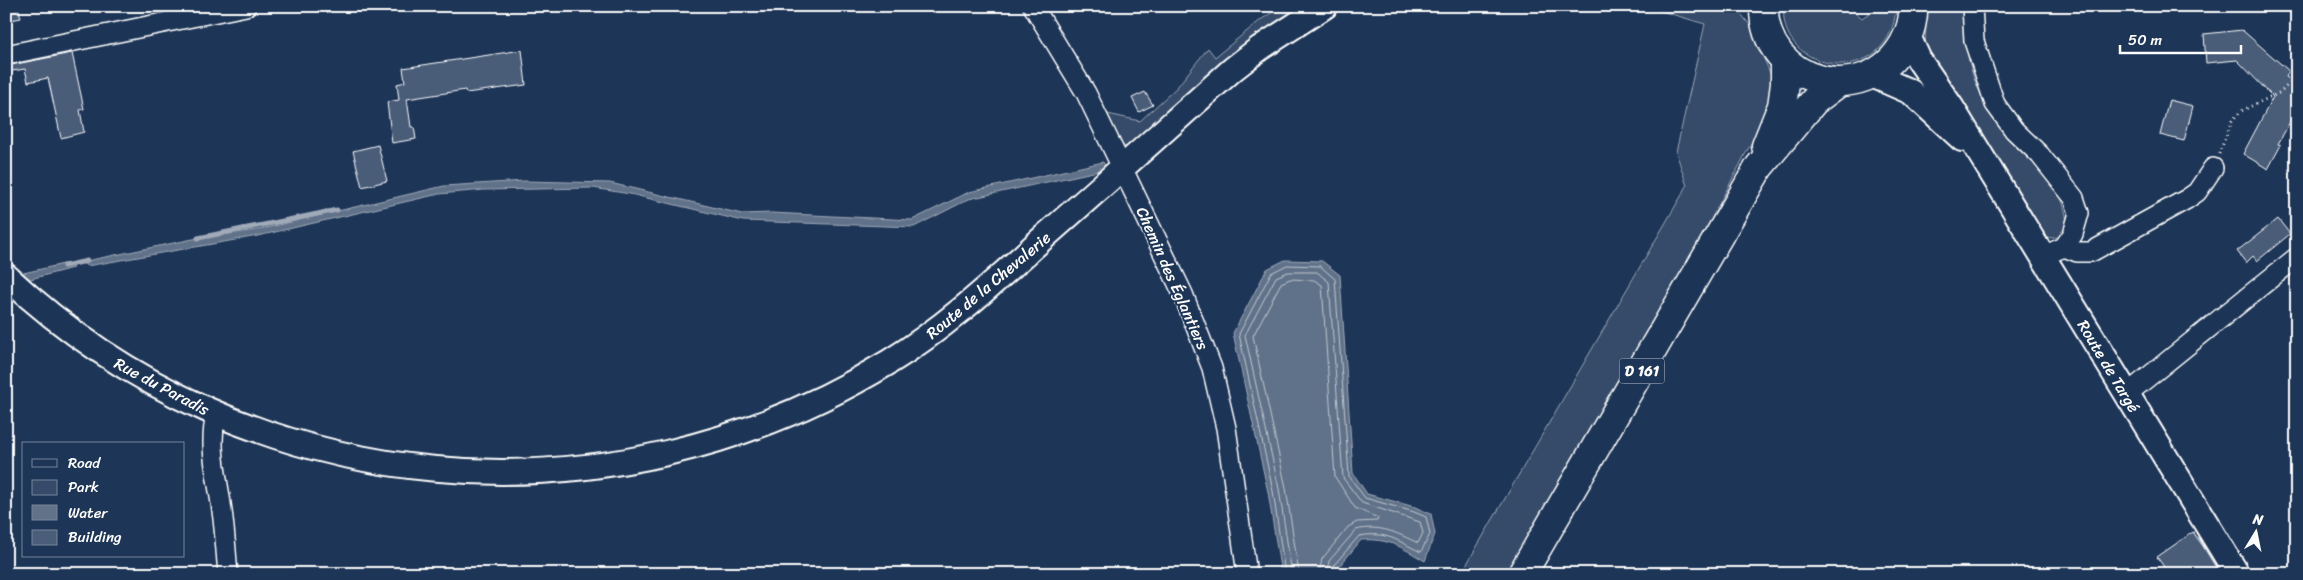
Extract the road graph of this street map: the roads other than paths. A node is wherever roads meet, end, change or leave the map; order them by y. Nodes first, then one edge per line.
1 (246, 6) edge
2 (1033, 6) edge
3 (1325, 6) edge
4 (1913, 6) edge
5 (1972, 6) edge
6 (1759, 10) edge
7 (1908, 36) junction
8 (6, 55) edge
9 (1785, 60) junction
10 (1872, 75) junction
11 (1838, 83) junction
12 (1982, 157) junction
13 (1760, 167) junction
14 (1122, 168) junction
15 (2213, 168) road end
16 (2053, 252) junction
17 (2297, 257) edge
18 (10, 280) edge
19 (2127, 394) junction
20 (216, 415) junction
21 (228, 574) edge
22 (1247, 574) edge
23 (1522, 574) edge
24 (2237, 574) edge

1 - 8 street
2 - 14 street, Chemin des Églantiers
3 - 14 street, Route de la Chevalerie
4 - 7 main road
5 - 16 street
6 - 9 main road
7 - 10 main road
7 - 12 street, Route de Targé
9 - 11 main road
9 - 13 main road, D 161
10 - 11 main road
10 - 12 street, Route de Targé
11 - 13 main road, D 161
12 - 16 street, Route de Targé
13 - 23 main road, D 161
14 - 20 street, Route de la Chevalerie
14 - 22 street, Chemin des Églantiers
15 - 16 street
16 - 19 street, Route de Targé
17 - 19 street
18 - 20 street, Rue du Paradis
19 - 24 street, Route de Targé
20 - 21 street, Rue du Paradis

